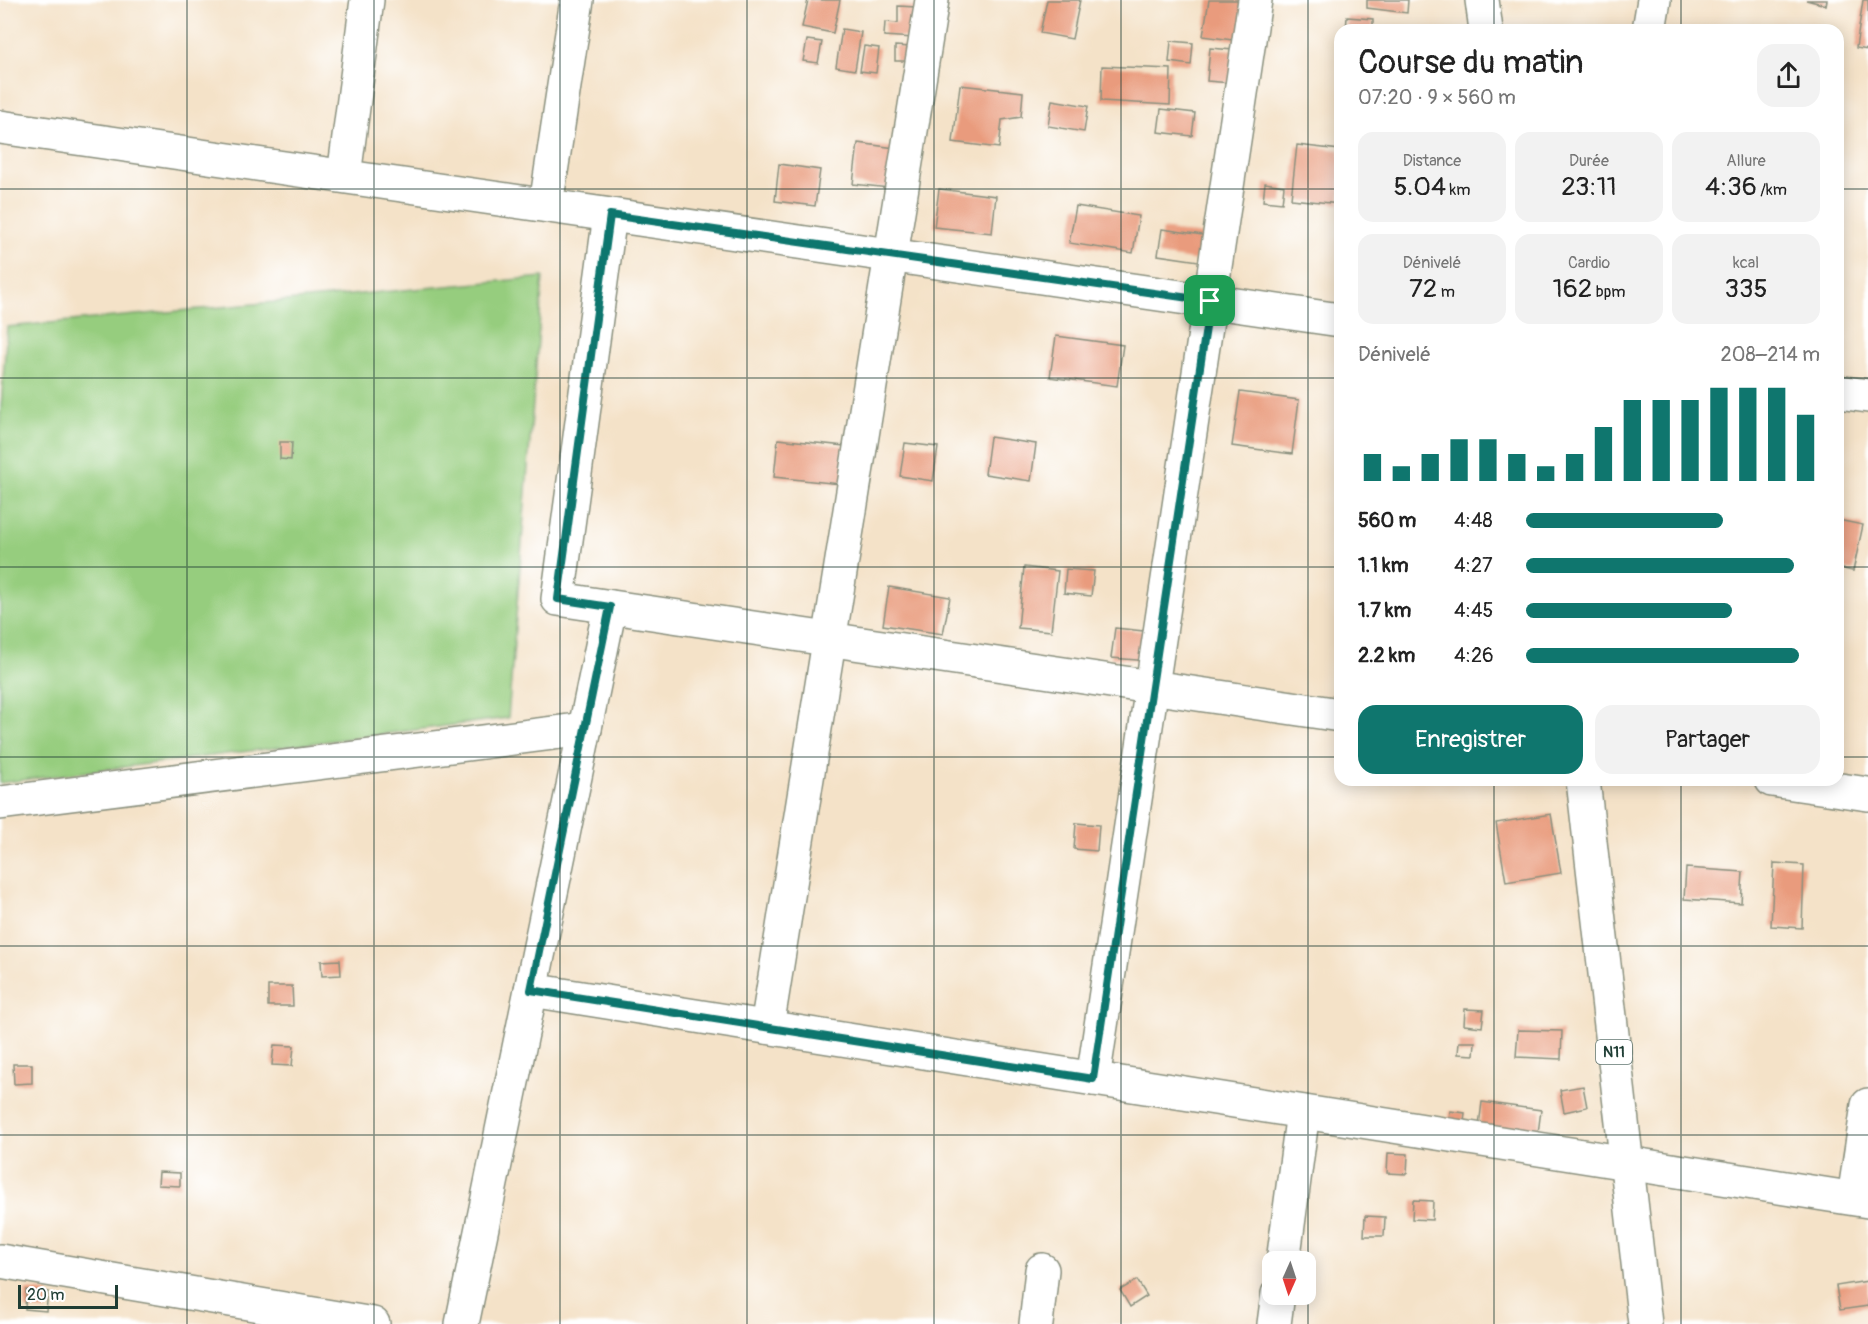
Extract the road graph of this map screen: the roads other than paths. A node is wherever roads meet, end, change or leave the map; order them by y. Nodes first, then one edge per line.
1 (367, 0) edge
2 (577, 0) edge
3 (932, 0) edge
4 (1255, 0) edge
5 (1482, 0) edge
6 (1654, 0) edge
7 (1485, 24) edge
8 (1650, 24) edge
9 (0, 127) edge
10 (344, 176) junction
11 (546, 205) junction
12 (610, 215) junction
13 (891, 255) junction
14 (1210, 301) junction
15 (1334, 319) edge
16 (1844, 393) edge
17 (1868, 396) edge
18 (610, 607) junction
19 (830, 639) junction
20 (1152, 687) junction
21 (1334, 714) edge
22 (585, 729) junction
23 (1584, 786) edge
24 (1813, 786) edge
25 (1868, 794) edge
26 (0, 803) edge
27 (531, 990) junction
28 (767, 1027) junction
29 (1093, 1079) junction
30 (1868, 1105) edge
31 (1303, 1112) junction
32 (1627, 1163) junction
33 (1861, 1199) edge
34 (1284, 1251) edge
35 (0, 1261) edge
36 (1042, 1270) dead end
37 (1277, 1305) edge
38 (373, 1324) edge
39 (462, 1324) edge
40 (1036, 1324) edge
41 (1274, 1324) edge
42 (1645, 1324) edge

1 - 10 street
2 - 11 street
3 - 13 street
4 - 14 street
5 - 7 street
6 - 8 street
9 - 10 street
10 - 11 street
11 - 12 street
12 - 13 street
12 - 18 street
13 - 14 street
13 - 19 street
14 - 15 street
14 - 20 street
16 - 17 street
18 - 19 street
18 - 22 street
19 - 20 street
19 - 28 street
20 - 21 street
20 - 29 street
22 - 26 street
22 - 27 street
23 - 32 street, N11
24 - 25 street
27 - 28 street
27 - 39 street
28 - 29 street
29 - 31 street
30 - 33 street
31 - 32 street
31 - 34 street
32 - 33 street
32 - 42 street, N11
35 - 38 street
36 - 40 street
37 - 41 street

